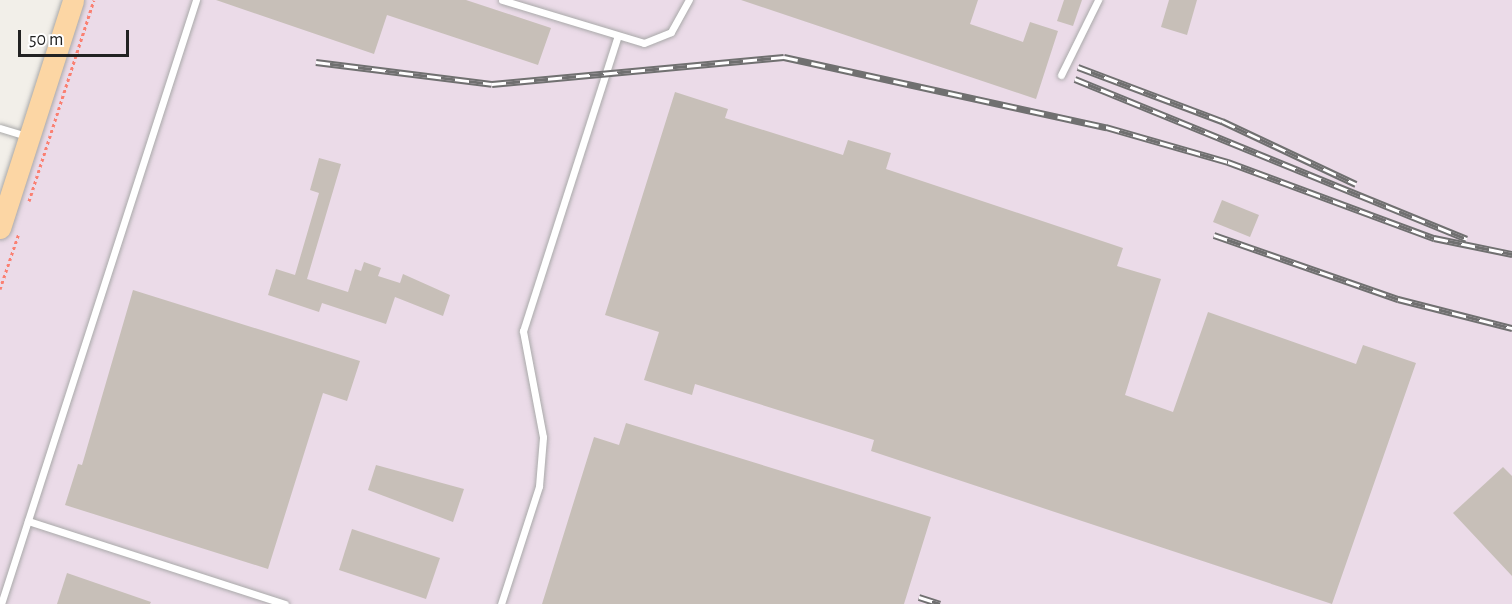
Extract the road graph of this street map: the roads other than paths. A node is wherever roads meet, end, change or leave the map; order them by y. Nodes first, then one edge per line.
1 (73, 0) edge
2 (196, 0) edge
3 (502, 0) edge
4 (689, 0) edge
5 (1098, 0) edge
6 (617, 39) junction
7 (1061, 75) dead end
8 (0, 128) edge
9 (29, 137) junction
10 (0, 228) edge
11 (28, 521) junction
12 (1, 604) edge
13 (285, 604) edge
14 (501, 604) edge

1 - 9 main road
2 - 11 lane
3 - 6 lane
4 - 6 lane
5 - 7 lane
6 - 14 lane
8 - 9 lane
9 - 10 main road
11 - 12 lane
11 - 13 lane

